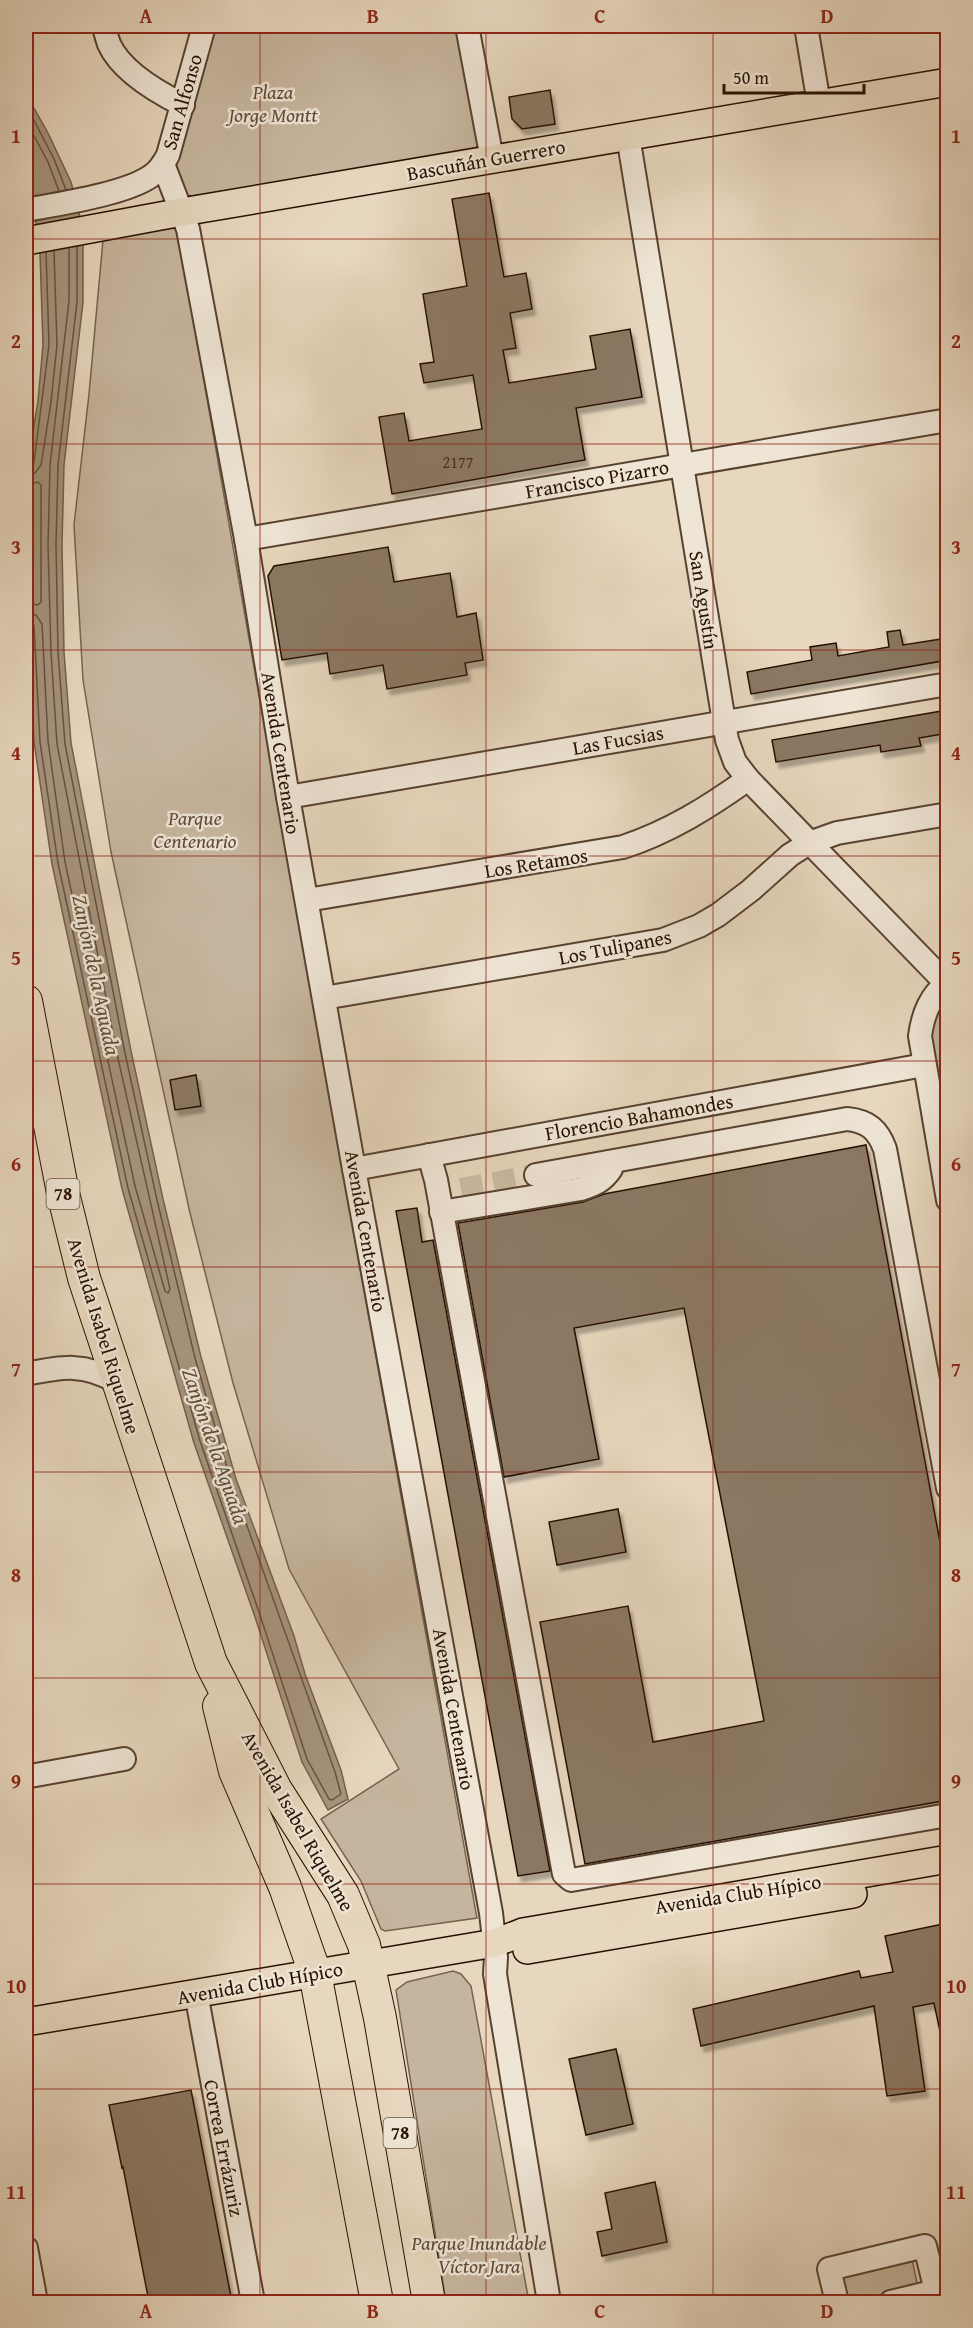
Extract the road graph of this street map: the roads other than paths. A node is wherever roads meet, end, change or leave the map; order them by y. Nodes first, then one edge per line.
1 (104, 26) edge
2 (204, 26) edge
3 (467, 26) edge
4 (806, 26) edge
5 (948, 82) edge
6 (819, 104) junction
7 (183, 105) junction
8 (628, 136) junction
9 (492, 159) junction
10 (163, 164) junction
11 (26, 210) edge
12 (182, 212) junction
13 (26, 241) edge
14 (948, 420) edge
15 (682, 465) junction
16 (246, 539) junction
17 (948, 684) edge
18 (724, 722) junction
19 (748, 779) junction
20 (288, 797) junction
21 (948, 814) edge
22 (809, 843) junction
23 (307, 900) junction
24 (947, 982) edge
25 (324, 998) junction
26 (26, 1001) edge
27 (924, 1065) junction
28 (429, 1155) junction
29 (610, 1162) junction
30 (354, 1169) junction
31 (536, 1175) tunnel mouth
32 (948, 1200) edge
33 (441, 1212) junction
34 (26, 1374) edge
35 (117, 1382) junction
36 (948, 1488) edge
37 (211, 1664) junction
38 (124, 1759) dead end
39 (26, 1773) edge
40 (948, 1815) edge
41 (948, 1859) edge
42 (948, 1878) edge
43 (870, 1882) junction
44 (495, 1943) junction
45 (369, 1964) junction
46 (315, 1973) junction
47 (196, 1994) junction
48 (26, 2022) edge
49 (26, 2248) edge
50 (36, 2302) edge
51 (253, 2302) edge
52 (377, 2302) edge
53 (429, 2302) edge
54 (549, 2302) edge
55 (837, 2302) edge
56 (891, 2302) edge

1 - 7 street
2 - 7 street, San Alfonso
3 - 9 street
4 - 6 street
5 - 6 main road, Bascuñán Guerrero
6 - 8 main road, Bascuñán Guerrero
7 - 10 street, San Alfonso
8 - 9 main road, Bascuñán Guerrero
8 - 15 street, San Agustín
9 - 12 main road, Bascuñán Guerrero
10 - 11 street, San Alfonso
10 - 12 street, Avenida Centenario
12 - 13 main road, Bascuñán Guerrero
12 - 16 street, Avenida Centenario
14 - 15 street, Francisco Pizarro
15 - 16 street, Francisco Pizarro
15 - 18 street, San Agustín
16 - 20 street, Avenida Centenario
17 - 18 street, Las Fucsias
18 - 19 street, San Agustín
18 - 20 street, Las Fucsias
19 - 22 street, San Agustín
19 - 23 street, Los Retamos
20 - 23 street, Avenida Centenario
21 - 22 street, Los Tulipanes
22 - 24 street, San Agustín
22 - 25 street, Los Tulipanes
23 - 25 street, Avenida Centenario
24 - 27 street
25 - 30 street, Avenida Centenario
26 - 35 highway, Avenida Isabel Riquelme / 78
27 - 28 street, Florencio Bahamondes
27 - 32 street
28 - 30 street, Florencio Bahamondes
28 - 33 street
29 - 31 street
29 - 33 street
29 - 36 street
30 - 44 street, Avenida Centenario
33 - 40 street
34 - 35 street
35 - 37 highway, Avenida Isabel Riquelme / 78
37 - 45 highway, Avenida Isabel Riquelme / 78
37 - 46 highway, Avenida Isabel Riquelme / 78
38 - 39 street
41 - 43 main road, Avenida Club Hípico
42 - 43 main road, Avenida Club Hípico
43 - 44 main road, Avenida Club Hípico
44 - 45 main road, Avenida Club Hípico
44 - 54 street, Avenida Centenario
45 - 46 main road, Avenida Club Hípico
45 - 53 highway, Avenida Isabel Riquelme / 78
46 - 47 main road, Avenida Club Hípico
46 - 52 highway, Avenida Isabel Riquelme / 78
47 - 48 main road, Avenida Club Hípico
47 - 51 street, Correa Errázuriz
49 - 50 street
55 - 56 street

